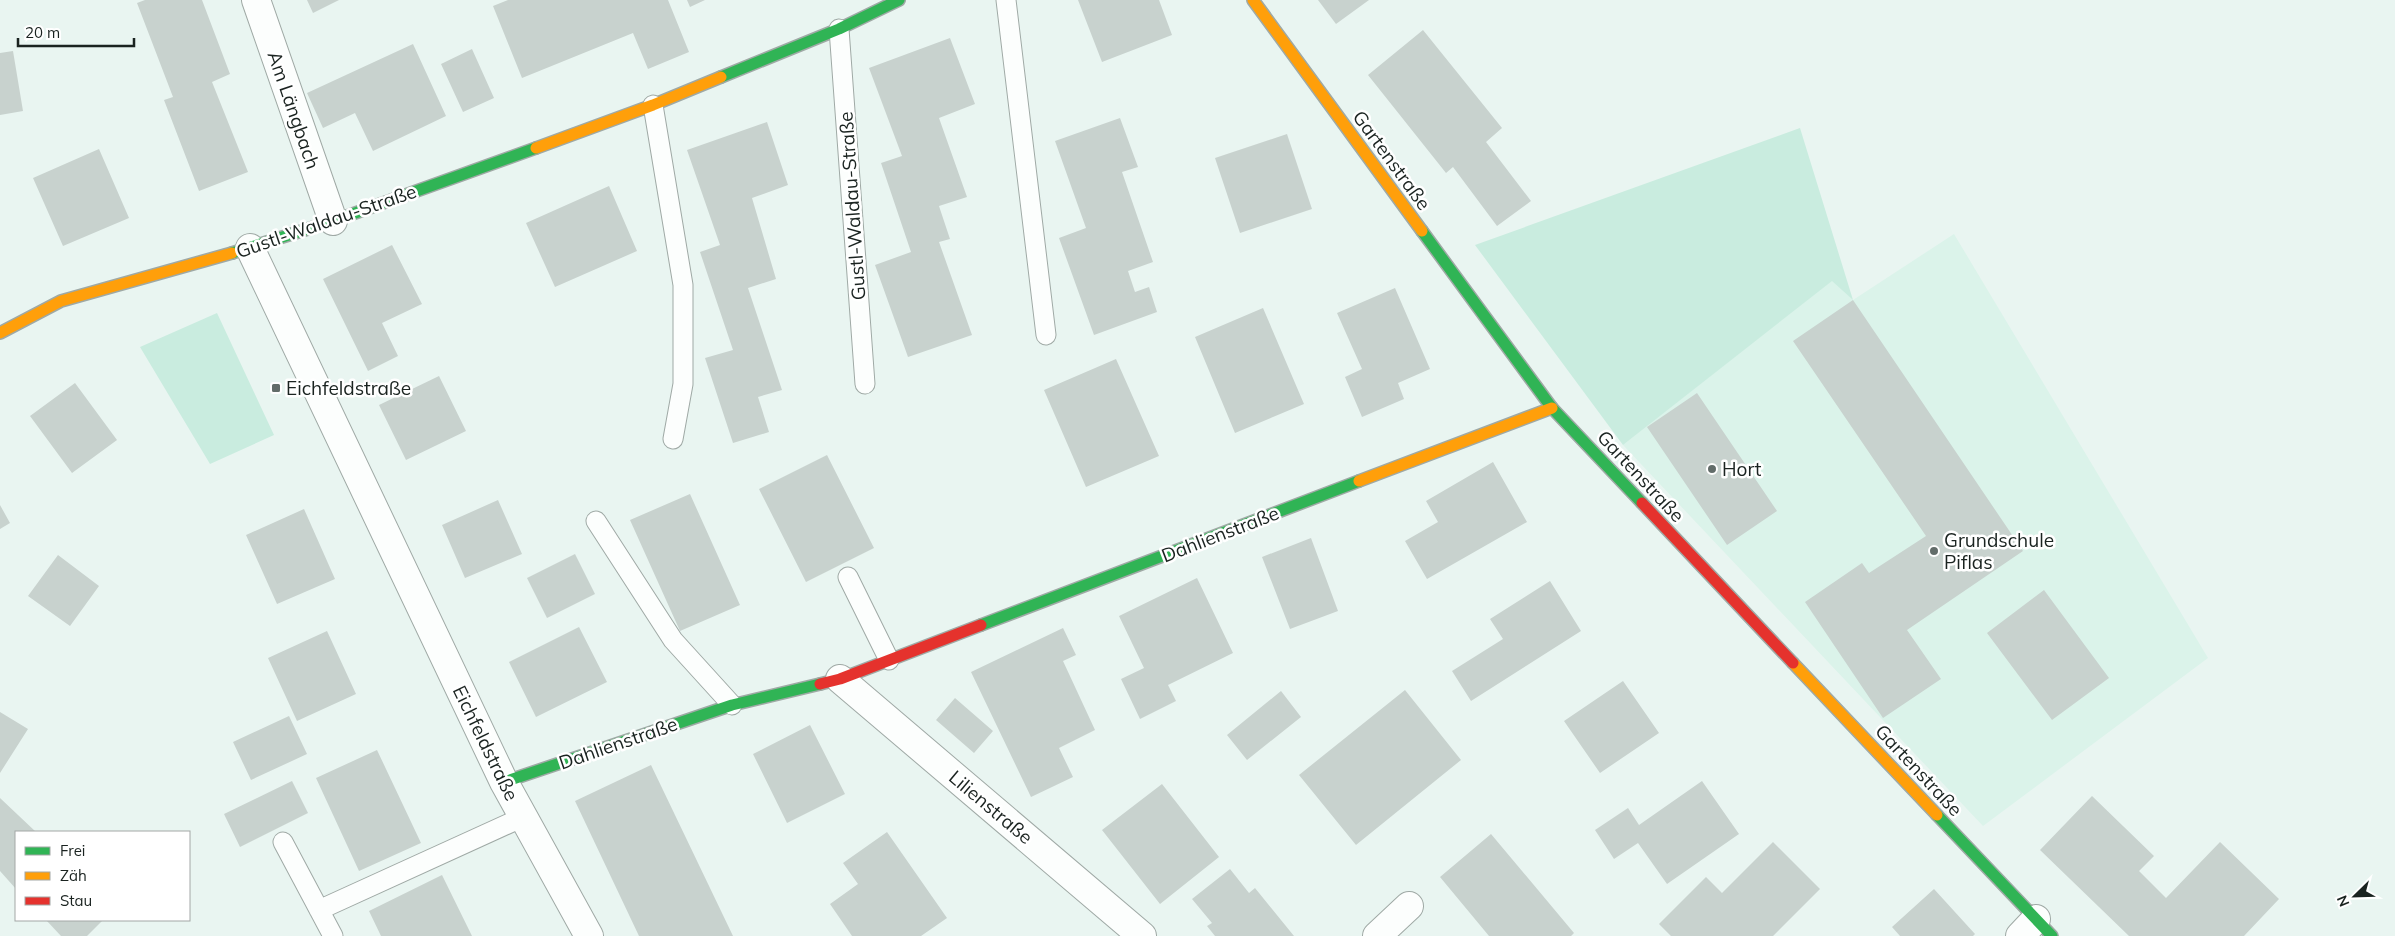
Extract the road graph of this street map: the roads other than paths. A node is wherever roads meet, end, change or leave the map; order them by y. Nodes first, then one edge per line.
1 (256, 0) edge
2 (899, 0) edge
3 (1006, 0) edge
4 (1252, 0) edge
5 (839, 28) junction
6 (653, 105) junction
7 (333, 221) junction
8 (250, 248) junction
9 (0, 333) edge
10 (1046, 335) dead end
11 (865, 384) dead end
12 (1552, 408) junction
13 (673, 439) dead end
14 (596, 521) dead end
15 (848, 577) dead end
16 (889, 660) junction
17 (840, 679) junction
18 (732, 705) junction
19 (504, 782) junction
20 (523, 817) junction
21 (283, 842) dead end
22 (1409, 906) dead end
23 (319, 910) junction
24 (2036, 930) edge
25 (333, 936) edge
26 (589, 936) edge
27 (1142, 936) edge
28 (1377, 936) edge

1 - 7 street, Am Längbach
2 - 5 street, Gustl-Waldau-Straße
3 - 10 lane
4 - 12 street, Gartenstraße
5 - 6 street, Gustl-Waldau-Straße
5 - 11 lane, Gustl-Waldau-Straße
6 - 7 street, Gustl-Waldau-Straße
6 - 13 lane
7 - 8 street, Gustl-Waldau-Straße
8 - 9 street, Gustl-Waldau-Straße
8 - 19 street, Eichfeldstraße
12 - 16 street, Dahlienstraße
12 - 24 street, Gartenstraße
14 - 18 lane
15 - 16 lane
16 - 17 street, Dahlienstraße
17 - 18 street, Dahlienstraße
17 - 27 street, Lilienstraße
18 - 19 street, Dahlienstraße
19 - 20 street, Eichfeldstraße
20 - 23 lane
20 - 26 street, Eichfeldstraße
21 - 23 lane
22 - 28 street
23 - 25 lane

